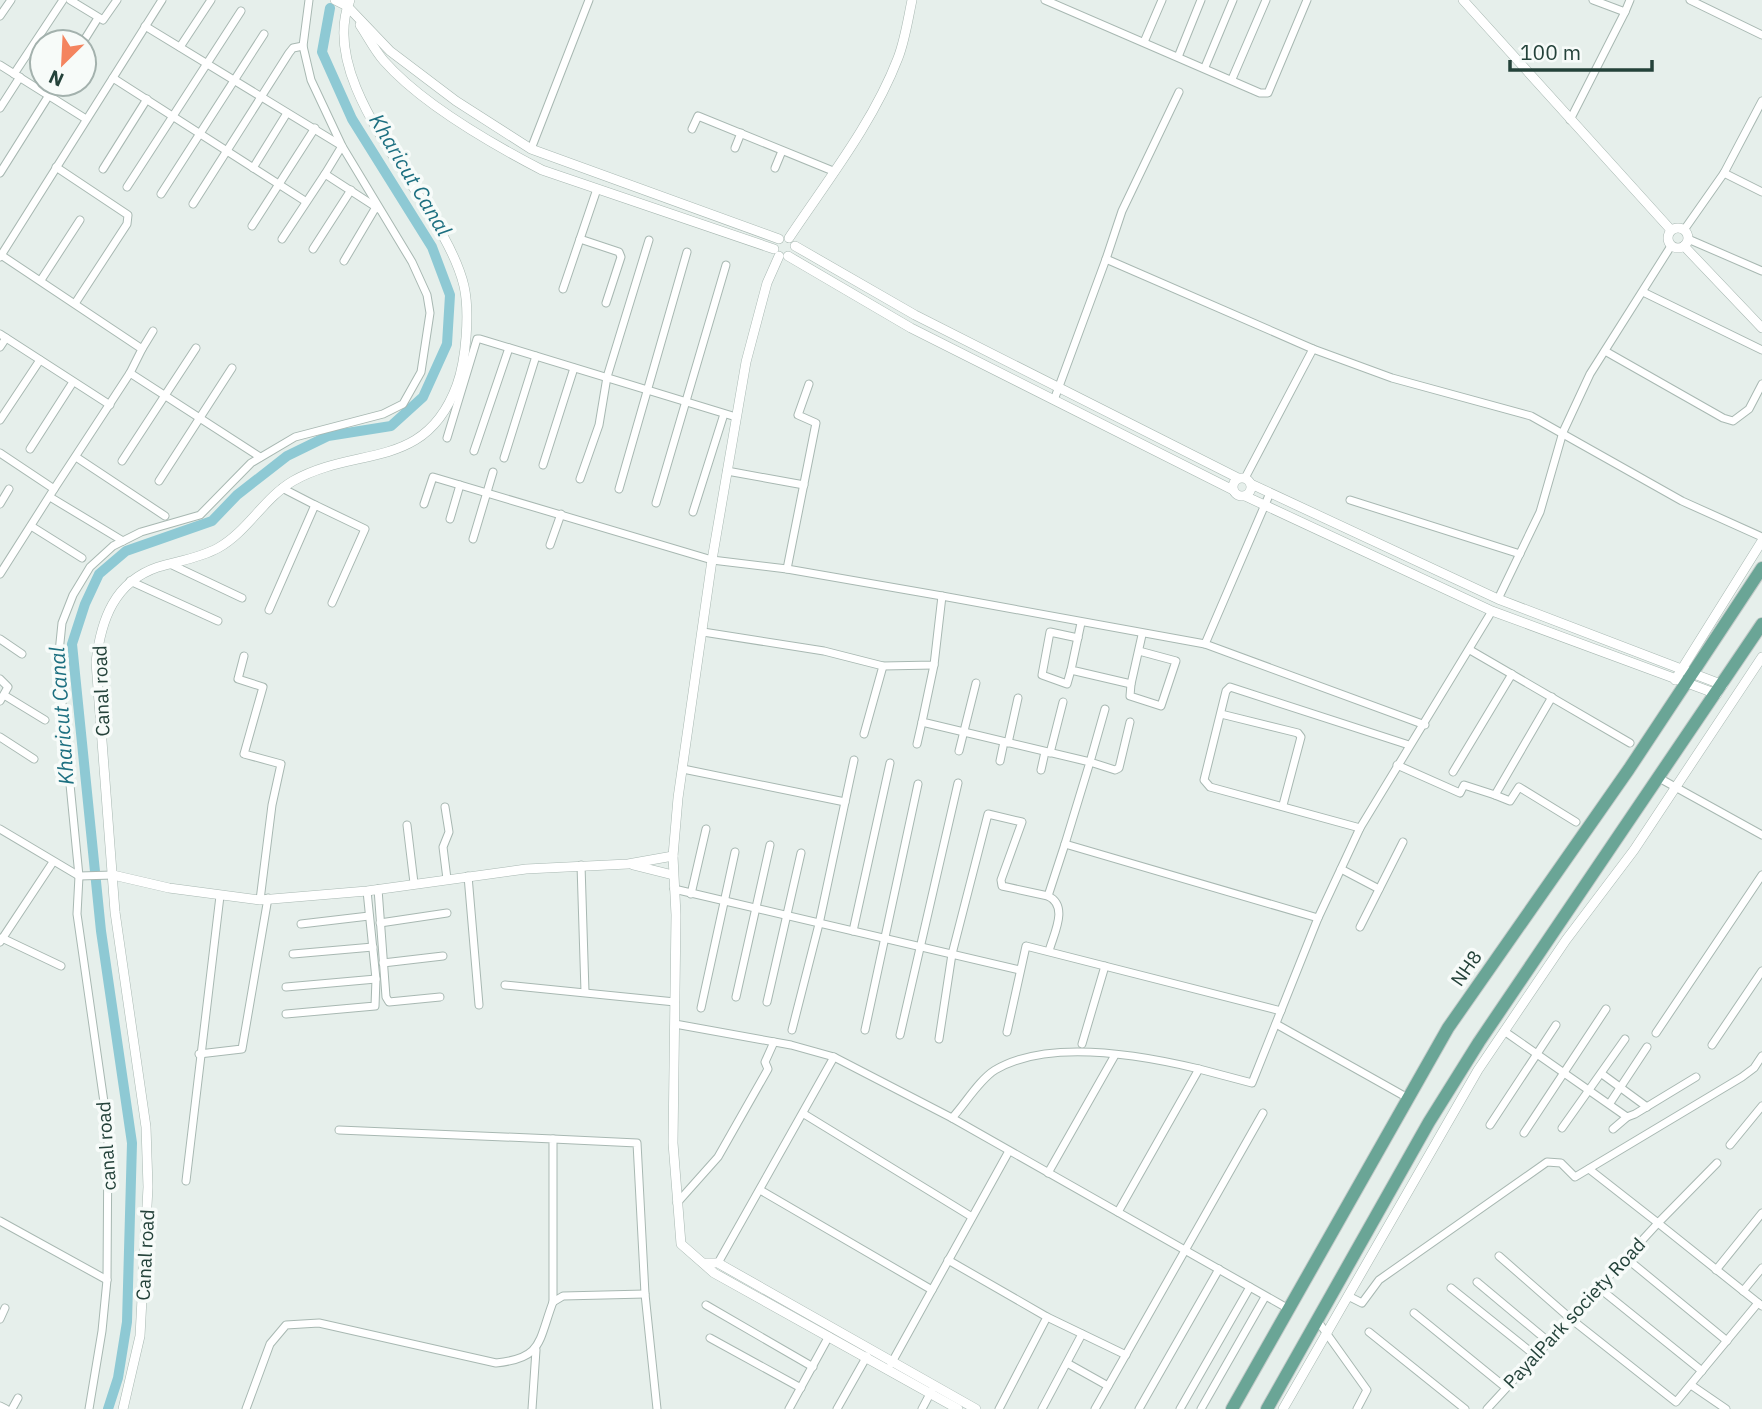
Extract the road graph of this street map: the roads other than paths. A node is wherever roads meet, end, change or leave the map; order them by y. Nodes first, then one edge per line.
1 (11, 0) edge
2 (63, 0) edge
3 (70, 0) edge
4 (117, 0) edge
5 (162, 0) edge
6 (211, 0) edge
7 (309, 0) edge
8 (335, 0) edge
9 (589, 0) edge
10 (912, 0) edge
11 (1045, 0) edge
12 (1162, 0) edge
13 (1201, 0) edge
14 (1233, 0) edge
15 (1266, 0) edge
16 (1307, 0) edge
17 (1463, 0) edge
18 (1593, 0) edge
19 (1630, 0) edge
20 (1690, 0) edge
21 (349, 3) edge
22 (241, 10) dead end
23 (1625, 12) junction
24 (0, 16) edge
25 (98, 18) junction
26 (145, 26) junction
27 (92, 28) edge
28 (264, 34) dead end
29 (1762, 35) edge
30 (1144, 42) junction
31 (303, 46) junction
32 (180, 47) junction
33 (1178, 57) junction
34 (206, 64) junction
35 (0, 65) edge
36 (1205, 67) junction
37 (17, 75) junction
38 (113, 78) junction
39 (1232, 79) junction
40 (234, 81) junction
41 (28, 82) edge
42 (1179, 92) dead end
43 (261, 97) junction
44 (48, 98) edge
45 (52, 98) edge
46 (146, 99) junction
47 (1762, 101) edge
48 (0, 108) edge
49 (287, 113) junction
50 (1759, 113) edge
51 (173, 117) junction
52 (86, 119) junction
53 (1570, 120) junction
54 (315, 128) junction
55 (692, 129) dead end
56 (741, 133) junction
57 (200, 134) junction
58 (342, 146) junction
59 (735, 148) dead end
60 (531, 149) junction
61 (226, 150) junction
62 (782, 150) junction
63 (56, 167) junction
64 (775, 167) dead end
65 (253, 168) junction
66 (103, 169) dead end
67 (834, 171) junction
68 (0, 173) edge
69 (1724, 173) junction
70 (325, 174) junction
71 (279, 185) junction
72 (127, 187) dead end
73 (597, 190) junction
74 (351, 191) junction
75 (1762, 191) edge
76 (161, 194) dead end
77 (304, 201) junction
78 (193, 204) dead end
79 (380, 210) junction
80 (80, 220) dead end
81 (252, 226) dead end
82 (1671, 230) junction
83 (1685, 238) junction
84 (282, 239) dead end
85 (580, 239) junction
86 (779, 239) junction
87 (649, 240) dead end
88 (792, 242) junction
89 (1671, 246) junction
90 (313, 249) dead end
91 (687, 252) dead end
92 (781, 254) junction
93 (1, 256) edge
94 (1106, 259) junction
95 (344, 261) dead end
96 (726, 265) dead end
97 (1762, 271) edge
98 (41, 280) junction
99 (563, 289) dead end
100 (1643, 292) junction
101 (76, 302) junction
102 (607, 303) dead end
103 (1762, 328) edge
104 (153, 331) dead end
105 (3, 336) edge
106 (0, 347) edge
107 (196, 348) dead end
108 (509, 348) junction
109 (142, 349) junction
110 (1312, 349) junction
111 (1762, 350) edge
112 (1605, 351) junction
113 (536, 356) junction
114 (40, 360) junction
115 (232, 368) dead end
116 (574, 368) junction
117 (130, 373) junction
118 (607, 377) junction
119 (73, 382) junction
120 (809, 384) dead end
121 (1762, 384) edge
122 (1060, 388) junction
123 (648, 390) junction
124 (164, 397) junction
125 (1054, 400) junction
126 (685, 402) junction
127 (110, 405) junction
128 (724, 414) junction
129 (736, 417) junction
130 (199, 419) junction
131 (0, 420) edge
132 (1563, 432) junction
133 (447, 438) dead end
134 (30, 449) dead end
135 (474, 451) dead end
136 (0, 453) edge
137 (76, 457) junction
138 (260, 457) junction
139 (504, 458) dead end
140 (122, 461) dead end
141 (543, 465) dead end
142 (727, 471) junction
143 (493, 472) dead end
144 (580, 479) dead end
145 (1245, 480) junction
146 (159, 481) dead end
147 (460, 485) junction
148 (804, 485) junction
149 (282, 488) junction
150 (9, 489) dead end
151 (619, 489) dead end
152 (1233, 490) junction
153 (52, 493) junction
154 (487, 493) junction
155 (1270, 493) junction
156 (1245, 496) junction
157 (1350, 500) dead end
158 (656, 503) dead end
159 (0, 504) edge
160 (424, 504) dead end
161 (315, 505) junction
162 (1264, 506) junction
163 (693, 512) dead end
164 (561, 514) junction
165 (165, 516) dead end
166 (450, 519) dead end
167 (31, 526) junction
168 (473, 539) dead end
169 (1762, 539) edge
170 (123, 541) junction
171 (550, 545) dead end
172 (1520, 554) junction
173 (82, 558) dead end
174 (712, 560) junction
175 (170, 564) junction
176 (1762, 568) edge
177 (787, 569) junction
178 (0, 574) edge
179 (130, 582) junction
180 (942, 596) junction
181 (242, 598) dead end
182 (1498, 598) junction
183 (332, 603) dead end
184 (269, 610) dead end
185 (1492, 611) junction
186 (218, 621) dead end
187 (1081, 623) junction
188 (1762, 624) edge
189 (703, 632) junction
190 (1142, 635) junction
191 (1078, 638) junction
192 (0, 639) edge
193 (1205, 644) junction
194 (1469, 650) junction
195 (1139, 651) junction
196 (22, 654) dead end
197 (244, 656) dead end
198 (1762, 657) edge
199 (934, 665) junction
200 (883, 666) junction
201 (1072, 670) junction
202 (1688, 671) junction
203 (1512, 674) junction
204 (0, 679) edge
205 (1680, 682) junction
206 (976, 683) dead end
207 (1131, 684) junction
208 (1720, 689) junction
209 (1552, 697) junction
210 (2, 698) edge
211 (1018, 698) dead end
212 (1062, 702) dead end
213 (1105, 709) dead end
214 (1221, 714) junction
215 (45, 720) dead end
216 (922, 722) junction
217 (1130, 722) dead end
218 (1425, 725) junction
219 (964, 733) junction
220 (864, 734) dead end
221 (0, 737) edge
222 (1006, 743) junction
223 (1630, 743) dead end
224 (917, 744) dead end
225 (1409, 745) junction
226 (959, 751) dead end
227 (1047, 752) junction
228 (34, 759) dead end
229 (853, 760) dead end
230 (1000, 761) dead end
231 (890, 762) dead end
232 (1090, 762) junction
233 (1397, 765) junction
234 (683, 769) junction
235 (1041, 770) dead end
236 (1453, 772) dead end
237 (1659, 778) junction
238 (958, 783) dead end
239 (918, 784) dead end
240 (1676, 788) junction
241 (1495, 795) junction
242 (845, 802) junction
243 (1283, 805) junction
244 (445, 807) dead end
245 (1576, 822) dead end
246 (407, 825) dead end
247 (1360, 828) junction
248 (0, 829) edge
249 (706, 829) dead end
250 (1762, 835) edge
251 (1403, 842) dead end
252 (1065, 844) junction
253 (771, 845) dead end
254 (735, 852) dead end
255 (801, 853) dead end
256 (673, 856) junction
257 (53, 862) junction
258 (628, 864) junction
259 (581, 865) junction
260 (1341, 869) junction
261 (109, 875) junction
262 (673, 875) junction
263 (1762, 875) edge
264 (468, 876) junction
265 (447, 879) junction
266 (78, 880) junction
267 (414, 883) junction
268 (378, 889) junction
269 (674, 889) junction
270 (1379, 889) junction
271 (367, 891) junction
272 (691, 894) junction
273 (220, 896) junction
274 (1048, 896) junction
275 (264, 899) junction
276 (723, 901) junction
277 (756, 908) junction
278 (447, 913) dead end
279 (369, 916) junction
280 (787, 916) junction
281 (1318, 918) junction
282 (380, 923) junction
283 (301, 924) dead end
284 (819, 924) junction
285 (1360, 928) dead end
286 (853, 931) junction
287 (886, 938) junction
288 (1, 940) edge
289 (920, 946) junction
290 (373, 947) junction
291 (1049, 951) junction
292 (293, 954) dead end
293 (952, 954) junction
294 (443, 957) dead end
295 (383, 963) junction
296 (61, 966) dead end
297 (1105, 966) junction
298 (1020, 970) junction
299 (1762, 971) edge
300 (376, 979) junction
301 (505, 985) dead end
302 (286, 987) dead end
303 (585, 992) junction
304 (440, 997) dead end
305 (736, 997) dead end
306 (675, 1002) junction
307 (767, 1002) dead end
308 (479, 1005) dead end
309 (701, 1008) dead end
310 (1606, 1009) dead end
311 (1282, 1011) junction
312 (286, 1014) dead end
313 (675, 1024) junction
314 (1276, 1024) junction
315 (1556, 1025) dead end
316 (793, 1030) dead end
317 (865, 1030) dead end
318 (1504, 1031) junction
319 (1007, 1032) dead end
320 (1656, 1033) dead end
321 (900, 1035) dead end
322 (939, 1039) dead end
323 (1625, 1039) dead end
324 (774, 1042) junction
325 (1082, 1044) dead end
326 (1712, 1045) dead end
327 (1647, 1047) dead end
328 (199, 1054) junction
329 (1536, 1054) junction
330 (1115, 1055) junction
331 (834, 1057) junction
332 (1762, 1057) edge
333 (1199, 1069) junction
334 (1563, 1072) junction
335 (1602, 1074) junction
336 (1696, 1077) dead end
337 (1621, 1087) junction
338 (1591, 1090) junction
339 (1406, 1097) junction
340 (1610, 1103) junction
341 (1762, 1106) edge
342 (1647, 1107) junction
343 (1264, 1113) dead end
344 (804, 1114) junction
345 (1627, 1117) junction
346 (952, 1118) junction
347 (1490, 1125) dead end
348 (1562, 1128) dead end
349 (1613, 1129) dead end
350 (339, 1130) dead end
351 (1524, 1133) dead end
352 (553, 1139) junction
353 (1730, 1145) dead end
354 (1009, 1151) junction
355 (1717, 1163) dead end
356 (1589, 1169) junction
357 (1048, 1173) junction
358 (186, 1181) dead end
359 (760, 1190) junction
360 (677, 1203) junction
361 (1118, 1212) junction
362 (1762, 1213) edge
363 (972, 1217) junction
364 (0, 1221) edge
365 (1658, 1223) junction
366 (1187, 1251) junction
367 (1499, 1256) dead end
368 (1626, 1258) junction
369 (948, 1260) junction
370 (706, 1263) junction
371 (718, 1263) junction
372 (1762, 1268) edge
373 (1219, 1269) junction
374 (1716, 1270) junction
375 (107, 1280) junction
376 (1476, 1282) dead end
377 (1250, 1287) junction
378 (1451, 1288) dead end
379 (1599, 1288) junction
380 (932, 1290) junction
381 (1743, 1291) junction
382 (645, 1294) junction
383 (1348, 1296) junction
384 (1265, 1297) junction
385 (553, 1302) junction
386 (706, 1305) dead end
387 (1760, 1305) edge
388 (5, 1308) dead end
389 (1287, 1308) junction
390 (1414, 1313) dead end
391 (1047, 1317) junction
392 (0, 1319) edge
393 (1571, 1319) junction
394 (1318, 1320) junction
395 (1369, 1332) dead end
396 (1082, 1334) junction
397 (1326, 1334) junction
398 (829, 1336) junction
399 (710, 1338) dead end
400 (1727, 1341) junction
401 (1549, 1342) junction
402 (536, 1350) junction
403 (869, 1353) junction
404 (1126, 1355) junction
405 (1536, 1356) junction
406 (1067, 1363) junction
407 (890, 1366) junction
408 (813, 1367) junction
409 (1702, 1371) junction
410 (1108, 1385) junction
411 (1691, 1385) junction
412 (1505, 1387) junction
413 (801, 1388) junction
414 (932, 1390) junction
415 (18, 1398) dead end
416 (0, 1406) edge
417 (6, 1409) edge
418 (12, 1409) edge
419 (89, 1409) edge
420 (124, 1409) edge
421 (246, 1409) edge
422 (532, 1409) edge
423 (657, 1409) edge
424 (789, 1409) edge
425 (837, 1409) edge
426 (922, 1409) edge
427 (958, 1409) edge
428 (976, 1409) edge
429 (999, 1409) edge
430 (1042, 1409) edge
431 (1095, 1409) edge
432 (1139, 1409) edge
433 (1180, 1409) edge
434 (1201, 1409) edge
435 (1231, 1409) edge
436 (1267, 1409) edge
437 (1283, 1409) edge
438 (1357, 1409) edge
439 (1465, 1409) edge
440 (1487, 1409) edge
441 (1726, 1409) edge

1 - 24 street
2 - 37 street
3 - 25 street
4 - 25 street
5 - 26 street
6 - 32 street
7 - 31 street
8 - 21 street
9 - 60 street
10 - 67 street
11 - 30 street
12 - 30 street
13 - 33 street
14 - 36 street
15 - 39 street
16 - 39 street
17 - 53 street
18 - 23 street
19 - 23 street
20 - 29 street
21 - 60 street
21 - 73 street
21 - 149 street, Canal road
22 - 34 street
23 - 53 street
25 - 27 street
26 - 32 street
26 - 38 street
28 - 40 street
30 - 33 street
31 - 43 street
31 - 58 street, canal road
32 - 34 street
33 - 36 street
34 - 40 street
34 - 51 street
35 - 37 street
36 - 39 street
37 - 41 street
37 - 48 street
38 - 46 street
38 - 52 street
40 - 43 street
40 - 57 street
42 - 94 street
43 - 49 street
43 - 61 street
44 - 68 street
45 - 52 street
46 - 51 street
46 - 66 street
47 - 50 street
49 - 54 street
49 - 65 street
50 - 69 street
51 - 57 street
51 - 72 street
52 - 63 street
53 - 82 street
54 - 58 street
54 - 71 street
55 - 56 street
56 - 59 street
56 - 62 street
57 - 61 street
57 - 76 street
58 - 70 street
58 - 79 street, canal road
60 - 86 street
61 - 65 street
61 - 78 street
62 - 64 street
62 - 67 street
63 - 93 street
63 - 101 street
65 - 71 street
67 - 88 street
69 - 75 street
69 - 83 street
70 - 74 street
70 - 77 street
71 - 77 street
71 - 81 street
73 - 85 street
73 - 92 street
74 - 79 street
74 - 90 street
77 - 84 street
79 - 95 street
79 - 138 street, canal road
80 - 98 street
82 - 83 street
82 - 89 street
83 - 89 street
83 - 97 street
83 - 103 street
85 - 99 street
85 - 102 street
86 - 88 street
86 - 92 street
87 - 118 street
88 - 92 street
88 - 122 street
89 - 100 street
91 - 123 street
92 - 125 street
92 - 129 street
93 - 98 street
94 - 110 street
94 - 122 street
96 - 126 street
98 - 101 street
100 - 111 street
100 - 112 street
101 - 109 street
104 - 109 street
105 - 106 street
105 - 114 street
107 - 124 street
108 - 113 street
108 - 133 street
108 - 135 street
109 - 117 street
110 - 132 street
110 - 145 street
112 - 121 street
112 - 132 street
113 - 116 street
113 - 139 street
114 - 119 street
114 - 131 street
115 - 130 street
116 - 118 street
116 - 141 street
117 - 124 street
117 - 127 street
118 - 123 street
118 - 144 street
119 - 127 street
119 - 134 street
120 - 148 street
122 - 125 street
122 - 145 street
123 - 126 street
123 - 151 street
124 - 130 street
124 - 140 street
125 - 152 street
126 - 128 street
126 - 158 street
127 - 137 street
128 - 129 street
128 - 163 street
129 - 142 street
130 - 138 street
130 - 146 street
132 - 169 street
132 - 172 street
136 - 153 street
137 - 153 street
137 - 165 street
138 - 170 street, canal road
142 - 148 street
142 - 174 street
143 - 154 street
145 - 152 street
145 - 155 street
145 - 156 street
147 - 154 street
147 - 160 street
147 - 166 street
148 - 177 street
149 - 161 street
149 - 175 street, Canal road
150 - 159 street
152 - 156 street
153 - 167 street
153 - 170 street
154 - 164 street
154 - 168 street
155 - 162 street
155 - 182 street
156 - 162 street
157 - 172 street
161 - 183 street
161 - 184 street
162 - 185 street
162 - 193 street
164 - 171 street
164 - 174 street
167 - 173 street
167 - 178 street
169 - 202 street
170 - 266 street, canal road
172 - 182 street
174 - 177 street
174 - 189 street
175 - 179 street, Canal road
175 - 181 street
176 - 202 main road, NH8
177 - 180 street
179 - 186 street
179 - 261 street, Canal road
180 - 187 street
180 - 199 street
182 - 185 street
182 - 202 street
185 - 194 street
185 - 205 street
187 - 190 street
187 - 191 street
188 - 208 main road
189 - 200 street
189 - 234 street
190 - 193 street
190 - 195 street
191 - 201 street
191 - 201 street
192 - 196 street
193 - 218 street
194 - 203 street
194 - 218 street
195 - 207 street
195 - 207 street
197 - 275 street
198 - 240 street
199 - 200 street
199 - 216 street
200 - 220 street
201 - 207 street
202 - 205 main road, NH8
202 - 208 street
203 - 209 street
203 - 236 street
204 - 210 street
205 - 208 street
205 - 339 main road, NH8
206 - 219 street
208 - 237 main road
209 - 223 street
209 - 241 street
210 - 215 street
211 - 222 street
212 - 227 street
213 - 232 street
214 - 225 street
214 - 243 street
214 - 243 street
216 - 219 street
216 - 224 street
217 - 232 street
218 - 225 street
219 - 222 street
219 - 226 street
221 - 228 street
222 - 227 street
222 - 230 street
225 - 233 street
227 - 232 street
227 - 235 street
229 - 242 street
231 - 286 street
232 - 252 street
233 - 241 street
233 - 247 street
234 - 242 street
234 - 256 street
237 - 240 street
237 - 394 main road
238 - 289 street
239 - 287 street
240 - 250 street
240 - 318 street
241 - 245 street
242 - 284 street
243 - 247 street
244 - 265 street
246 - 267 street
247 - 260 street
248 - 257 street
249 - 272 street
251 - 270 street
252 - 274 street
252 - 281 street
253 - 277 street
254 - 276 street
255 - 280 street
256 - 258 street
256 - 262 street
257 - 266 street
257 - 288 street
258 - 259 street
258 - 262 street
259 - 264 street
259 - 303 street
260 - 270 street
260 - 281 street
261 - 266 street
261 - 273 street
261 - 420 street, Canal road
262 - 269 street
263 - 320 street
264 - 265 street
264 - 308 street
265 - 267 street
266 - 375 street, canal road
267 - 268 street
268 - 271 street
268 - 282 street
269 - 272 street
269 - 306 street
270 - 285 street
271 - 275 street
271 - 279 street
272 - 276 street
273 - 275 street
273 - 328 street
274 - 291 street
274 - 293 street
275 - 328 street
276 - 277 street
276 - 309 street
277 - 280 street
277 - 305 street
278 - 282 street
279 - 283 street
279 - 290 street
280 - 284 street
280 - 307 street
281 - 311 street
282 - 295 street
284 - 286 street
284 - 316 street
286 - 287 street
287 - 289 street
287 - 317 street
288 - 296 street
289 - 293 street
289 - 321 street
290 - 292 street
290 - 300 street
291 - 297 street
291 - 298 street
293 - 298 street
293 - 322 street
294 - 295 street
295 - 304 street
297 - 311 street
297 - 325 street
298 - 319 street
299 - 326 street
300 - 302 street
300 - 312 street
301 - 303 street
303 - 306 street
306 - 313 street
310 - 334 street
311 - 314 street
313 - 324 street
313 - 360 street
314 - 333 street
314 - 339 street
315 - 329 street
318 - 329 street
318 - 383 street
323 - 335 street
324 - 331 street
324 - 360 street
327 - 337 street
328 - 358 street
329 - 334 street
329 - 347 street
330 - 333 street
330 - 346 street
330 - 357 street
331 - 344 street
331 - 346 street
332 - 356 street
333 - 361 street
334 - 338 street
334 - 351 street
335 - 337 street
335 - 338 street
336 - 342 street
337 - 340 street
337 - 342 street
338 - 340 street
338 - 348 street
339 - 389 main road, NH8
340 - 345 street
341 - 353 street
342 - 345 street
343 - 366 street
344 - 359 street
344 - 363 street
345 - 349 street
346 - 354 street
350 - 352 street
352 - 382 street
352 - 385 street
354 - 357 street
354 - 363 street
355 - 365 street
356 - 365 street
356 - 383 street
357 - 361 street
359 - 371 street
359 - 380 street
360 - 370 street
361 - 366 street
362 - 374 street
363 - 369 street
364 - 375 street
365 - 368 street, PayalPark society Road
365 - 374 street, PayalPark society Road
366 - 373 street
366 - 404 street
367 - 393 street
368 - 379 street, PayalPark society Road
368 - 400 street
369 - 380 street
369 - 391 street
370 - 371 street
370 - 398 street
371 - 403 street
372 - 381 street
373 - 377 street
373 - 432 street
374 - 381 street, PayalPark society Road
375 - 419 street, canal road
376 - 401 street
377 - 384 street
377 - 433 street
378 - 405 street
379 - 393 street, PayalPark society Road
379 - 409 street
380 - 407 street
381 - 387 street, PayalPark society Road
382 - 385 street
382 - 423 street
383 - 397 street
384 - 389 street
384 - 434 street
385 - 402 street
386 - 408 street
387 - 400 street
388 - 392 street
389 - 435 main road, NH8
390 - 412 street
391 - 396 street
391 - 429 street
393 - 401 street, PayalPark society Road
393 - 411 street
394 - 397 street
394 - 436 main road
395 - 439 street
396 - 404 street
396 - 406 street
397 - 437 street
397 - 438 street
398 - 403 street
398 - 408 street
399 - 413 street
400 - 409 street
401 - 405 street, PayalPark society Road
402 - 421 street
402 - 422 street
403 - 407 street
403 - 425 street
404 - 410 street
405 - 412 street, PayalPark society Road
406 - 410 street
406 - 430 street
407 - 414 street
408 - 413 street
409 - 411 street
410 - 431 street
411 - 441 street
412 - 440 street, PayalPark society Road
413 - 424 street
414 - 426 street
414 - 427 street
414 - 428 street
415 - 418 street
416 - 417 street

